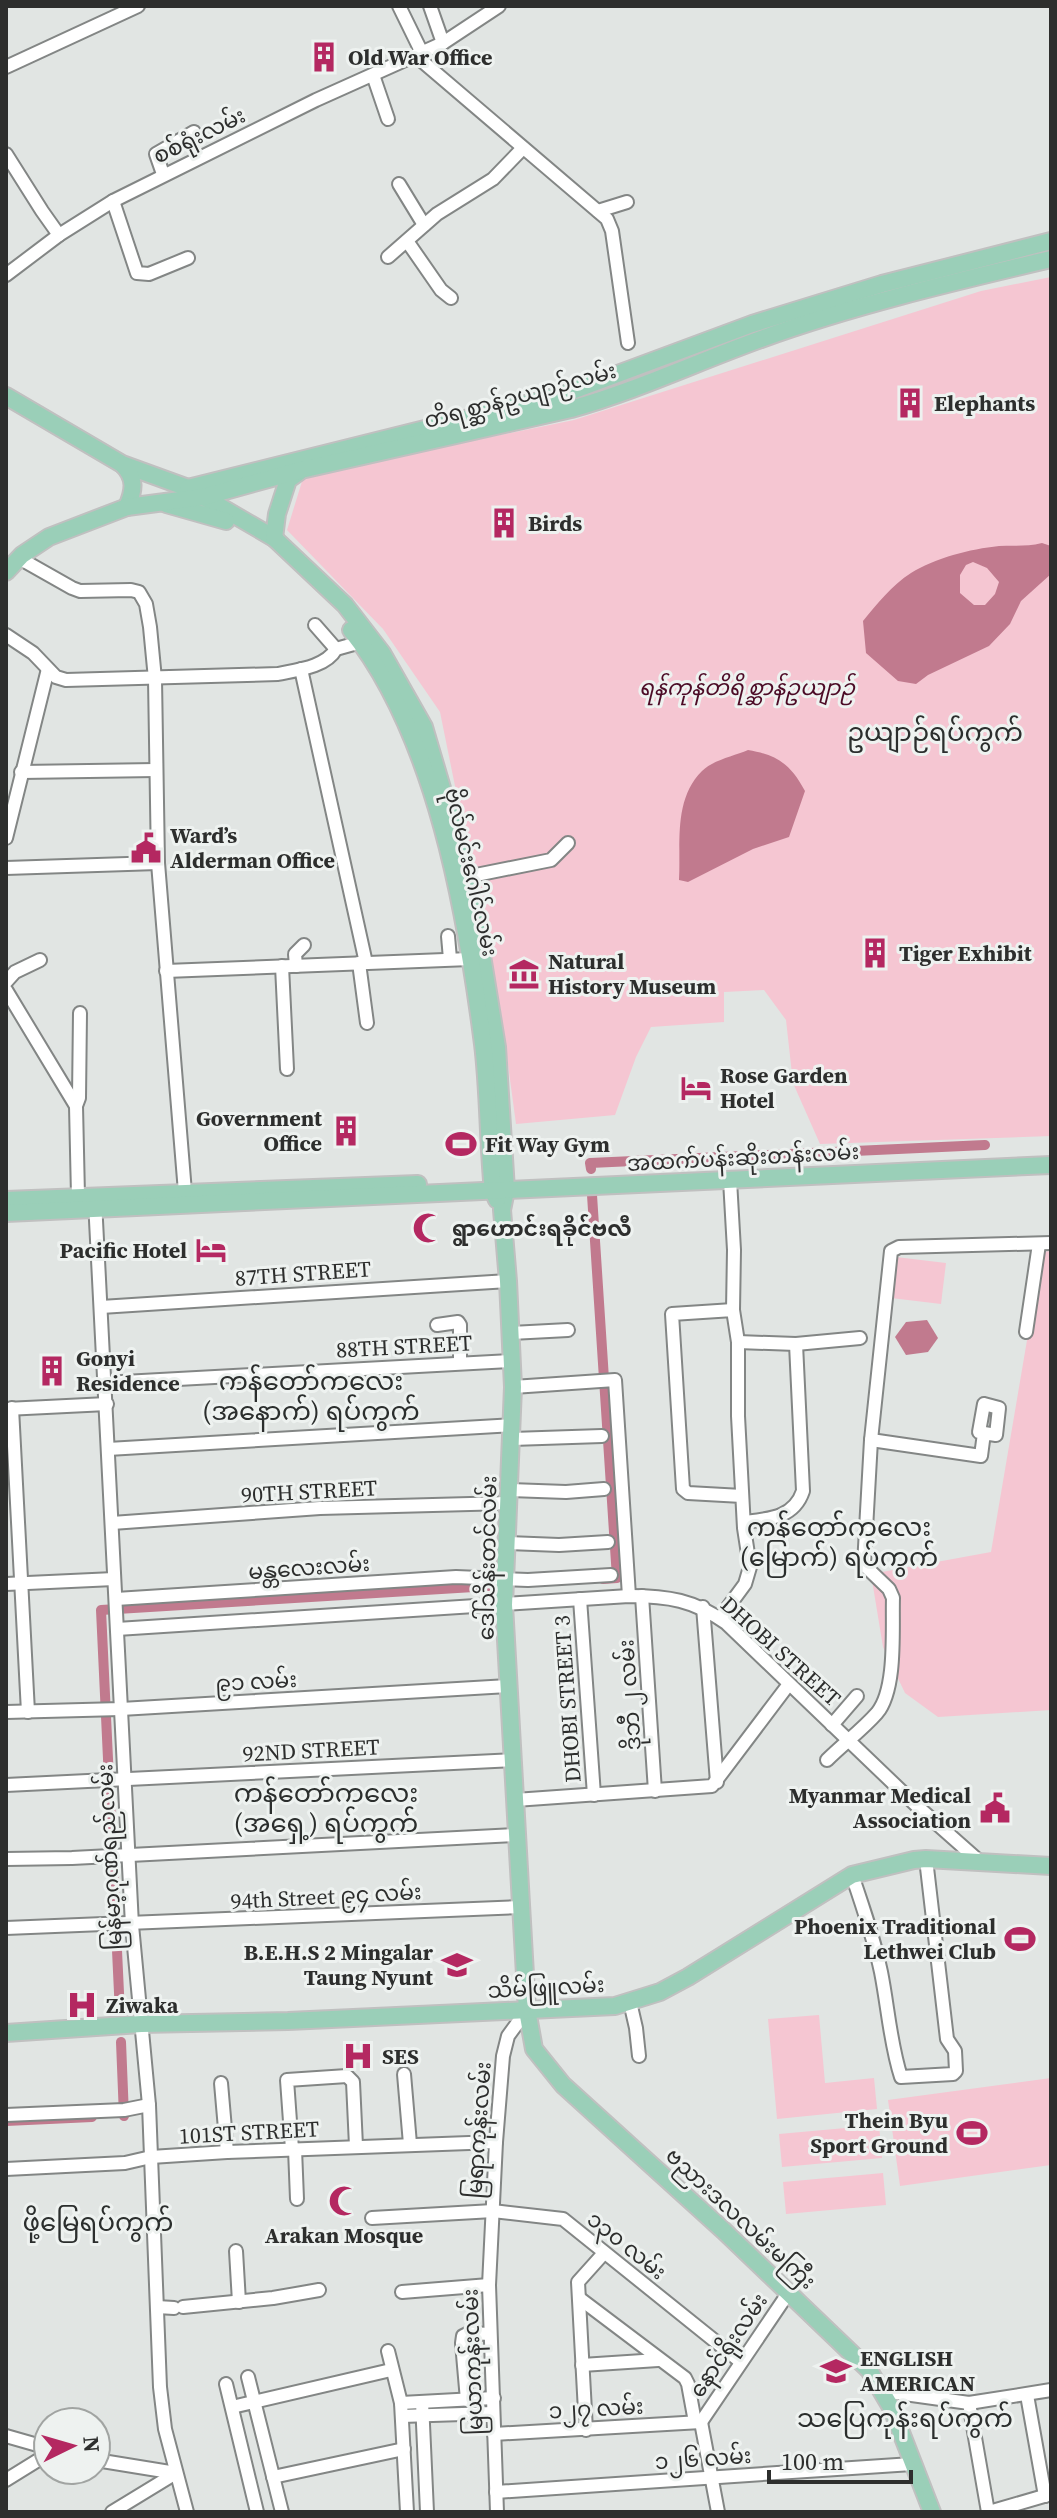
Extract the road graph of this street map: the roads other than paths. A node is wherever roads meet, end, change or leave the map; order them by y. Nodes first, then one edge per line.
1 (104, 6) edge
2 (138, 6) edge
3 (399, 6) edge
4 (430, 6) edge
5 (499, 6) edge
6 (109, 19) junction
7 (443, 43) junction
8 (419, 55) junction
9 (6, 67) edge
10 (373, 75) junction
11 (388, 119) dead end
12 (194, 132) dead end
13 (523, 148) junction
14 (6, 154) edge
15 (163, 174) junction
16 (399, 184) dead end
17 (113, 201) junction
18 (627, 202) dead end
19 (598, 211) junction
20 (424, 225) junction
21 (59, 235) junction
22 (407, 241) junction
23 (1051, 241) edge
24 (388, 257) dead end
25 (188, 258) dead end
26 (1051, 259) edge
27 (6, 275) edge
28 (451, 298) dead end
29 (628, 343) dead end
30 (6, 396) edge
31 (122, 464) junction
32 (301, 470) junction
33 (192, 494) junction
34 (160, 502) junction
35 (127, 507) junction
36 (226, 521) junction
37 (274, 538) junction
38 (19, 558) junction
39 (6, 572) edge
40 (315, 625) dead end
41 (6, 635) edge
42 (363, 636) junction
43 (336, 649) junction
44 (48, 669) junction
45 (301, 669) junction
46 (155, 679) junction
47 (156, 770) junction
48 (21, 772) junction
49 (6, 838) edge
50 (568, 843) dead end
51 (158, 863) junction
52 (6, 868) edge
53 (466, 877) junction
54 (448, 936) dead end
55 (304, 945) dead end
56 (473, 952) junction
57 (450, 959) junction
58 (40, 960) dead end
59 (363, 963) junction
60 (282, 966) junction
61 (296, 966) junction
62 (166, 971) junction
63 (6, 982) edge
64 (6, 990) edge
65 (80, 1013) dead end
66 (367, 1023) dead end
67 (287, 1069) dead end
68 (76, 1106) junction
69 (1051, 1156) edge
70 (1018, 1162) junction
71 (1051, 1165) edge
72 (730, 1175) junction
73 (499, 1186) junction
74 (185, 1192) junction
75 (258, 1196) junction
76 (6, 1200) edge
77 (90, 1201) junction
78 (6, 1213) edge
79 (1045, 1243) edge
80 (508, 1281) junction
81 (101, 1307) junction
82 (733, 1310) junction
83 (437, 1325) dead end
84 (568, 1330) dead end
85 (1026, 1332) dead end
86 (511, 1333) junction
87 (860, 1338) dead end
88 (738, 1342) junction
89 (796, 1344) junction
90 (512, 1361) junction
91 (460, 1362) junction
92 (105, 1383) junction
93 (513, 1387) junction
94 (107, 1404) junction
95 (9, 1408) edge
96 (512, 1432) junction
97 (984, 1433) dead end
98 (602, 1436) dead end
99 (871, 1440) junction
100 (108, 1449) junction
101 (604, 1489) dead end
102 (742, 1496) junction
103 (509, 1497) junction
104 (11, 1506) edge
105 (744, 1522) junction
106 (112, 1523) junction
107 (608, 1542) dead end
108 (506, 1543) junction
109 (611, 1575) dead end
110 (114, 1579) junction
111 (504, 1579) junction
112 (6, 1584) edge
113 (20, 1584) junction
114 (635, 1596) junction
115 (116, 1599) junction
116 (580, 1599) junction
117 (504, 1605) junction
118 (703, 1607) junction
119 (720, 1618) junction
120 (117, 1629) junction
121 (789, 1684) junction
122 (508, 1686) junction
123 (857, 1696) dead end
124 (121, 1709) junction
125 (6, 1712) edge
126 (28, 1712) junction
127 (832, 1725) junction
128 (847, 1739) junction
129 (513, 1760) junction
130 (827, 1760) dead end
131 (118, 1780) junction
132 (714, 1784) junction
133 (6, 1785) edge
134 (655, 1791) junction
135 (594, 1795) junction
136 (515, 1800) junction
137 (517, 1835) junction
138 (128, 1855) junction
139 (6, 1859) edge
140 (926, 1859) junction
141 (979, 1861) junction
142 (1051, 1866) edge
143 (852, 1875) junction
144 (521, 1907) junction
145 (132, 1925) junction
146 (6, 1928) edge
147 (630, 2002) junction
148 (527, 2010) junction
149 (141, 2024) junction
150 (6, 2033) edge
151 (639, 2056) dead end
152 (404, 2074) dead end
153 (221, 2083) dead end
154 (149, 2105) junction
155 (6, 2115) edge
156 (496, 2142) junction
157 (410, 2144) junction
158 (356, 2146) junction
159 (293, 2149) junction
160 (227, 2152) junction
161 (151, 2157) junction
162 (6, 2169) edge
163 (297, 2199) dead end
164 (493, 2211) junction
165 (372, 2218) dead end
166 (236, 2251) dead end
167 (604, 2253) junction
168 (489, 2285) junction
169 (319, 2290) dead end
170 (402, 2292) dead end
171 (789, 2292) junction
172 (579, 2298) junction
173 (239, 2302) junction
174 (157, 2307) junction
175 (490, 2334) junction
176 (388, 2351) dead end
177 (658, 2360) junction
178 (741, 2362) junction
179 (582, 2365) junction
180 (391, 2370) junction
181 (248, 2377) dead end
182 (226, 2384) dead end
183 (1051, 2390) edge
184 (883, 2391) junction
185 (1027, 2395) junction
186 (494, 2398) junction
187 (467, 2400) junction
188 (254, 2402) junction
189 (969, 2403) junction
190 (232, 2407) junction
191 (422, 2408) junction
192 (401, 2410) junction
193 (493, 2413) junction
194 (698, 2422) junction
195 (586, 2430) junction
196 (494, 2434) junction
197 (6, 2436) edge
198 (32, 2445) edge
199 (404, 2449) junction
200 (32, 2462) edge
201 (112, 2463) edge
202 (912, 2464) junction
203 (176, 2473) junction
204 (273, 2477) junction
205 (711, 2478) junction
206 (6, 2480) edge
207 (496, 2492) junction
208 (1048, 2495) edge
209 (281, 2509) edge
210 (112, 2512) edge
211 (187, 2512) edge
212 (254, 2512) edge
213 (407, 2512) edge
214 (427, 2512) edge
215 (497, 2512) edge
216 (718, 2512) edge
217 (932, 2512) edge
218 (988, 2512) edge

1 - 6 street
2 - 6 street
3 - 8 street
4 - 7 street
5 - 7 street, စစ်ရုံးလမ်း
6 - 9 street
7 - 8 street, စစ်ရုံးလမ်း
8 - 10 street, စစ်ရုံးလမ်း
8 - 13 street
10 - 11 street
10 - 15 street, စစ်ရုံးလမ်း
12 - 15 street
13 - 19 street
13 - 20 street
14 - 21 street
15 - 17 street, စစ်ရုံးလမ်း
16 - 20 street
17 - 21 street, စစ်ရုံးလမ်း
17 - 25 street
18 - 19 street
19 - 29 street
20 - 22 street
21 - 27 street, စစ်ရုံးလမ်း
22 - 24 street
22 - 28 street
23 - 33 main road, တိရစ္ဆာန်ဥယျာဉ်လမ်း
26 - 32 main road, တိရစ္ဆာန်ဥယျာဉ်လမ်း
30 - 31 main road, ဗိုလ်မင်းဂေါင်လမ်း
31 - 33 main road, ဗိုလ်မင်းဂေါင်လမ်း
31 - 35 main road
32 - 33 main road, တိရစ္ဆာန်ဥယျာဉ်လမ်း
32 - 37 main road
33 - 34 main road, တိရစ္ဆာန်ဥယျာဉ်လမ်း
33 - 36 main road, ဗိုလ်မင်းဂေါင်လမ်း
33 - 37 main road
34 - 35 main road, တိရစ္ဆာန်ဥယျာဉ်လမ်း
34 - 36 main road
35 - 38 main road, တိရစ္ဆာန်ဥယျာဉ်လမ်း
36 - 42 main road, ဗိုလ်မင်းဂေါင်လမ်း
37 - 42 main road
38 - 39 main road, တိရစ္ဆာန်ဥယျာဉ်လမ်း
38 - 46 street
40 - 43 street
41 - 44 street
42 - 43 street
42 - 53 main road
42 - 56 main road, ဗိုလ်မင်းဂေါင်လမ်း
43 - 45 street
44 - 46 street
44 - 48 street
45 - 46 street
45 - 59 street
46 - 47 street
47 - 48 street
47 - 51 street
48 - 49 street
50 - 53 street
51 - 52 street
51 - 62 street
53 - 56 main road
54 - 57 street
55 - 61 street
56 - 57 street
56 - 73 main road, ဗိုလ်မင်းဂေါင်လမ်း
56 - 73 main road
57 - 59 street
58 - 63 street
59 - 61 street
59 - 66 street
60 - 61 street
60 - 62 street
60 - 67 street
62 - 74 street
64 - 68 street
65 - 68 street, မြန်မာ့ဂုဏ်ရည်လမ်း
68 - 77 street, မြန်မာ့ဂုဏ်ရည်လမ်း
69 - 70 main road, အထက်ပန်းဆိုးတန်းလမ်း
70 - 71 main road, အထက်ပန်းဆိုးတန်းလမ်း
70 - 72 main road, အထက်ပန်းဆိုးတန်းလမ်း
72 - 73 main road, အထက်ပန်းဆိုးတန်းလမ်း
72 - 82 street
73 - 75 main road, အထက်ပန်းဆိုးတန်းလမ်း
73 - 80 main road, ဒေါ်သိန်းတင်လမ်း
74 - 75 main road, အထက်ပန်းဆိုးတန်းလမ်း
74 - 77 main road, အထက်ပန်းဆိုးတန်းလမ်း
75 - 77 main road, အထက်ပန်းဆိုးတန်းလမ်း
76 - 77 main road, အထက်ပန်းဆိုးတန်းလမ်း
77 - 78 main road, အထက်ပန်းဆိုးတန်းလမ်း
77 - 81 street, မြန်မာ့ဂုဏ်ရည်လမ်း
79 - 85 street
79 - 99 street
80 - 81 street, 87TH STREET
80 - 86 main road, ဒေါ်သိန်းတင်လမ်း
81 - 92 street, မြန်မာ့ဂုဏ်ရည်လမ်း
82 - 88 street
82 - 102 street
83 - 91 street
84 - 86 street
86 - 90 main road, ဒေါ်သိန်းတင်လမ်း
87 - 89 street
88 - 89 street
88 - 102 street
89 - 105 street
90 - 91 street, 88TH STREET
90 - 93 main road, ဒေါ်သိန်းတင်လမ်း
91 - 92 street, 88TH STREET
92 - 94 street, မြန်မာ့ဂုဏ်ရည်လမ်း
93 - 96 main road, ဒေါ်သိန်းတင်လမ်း
93 - 114 street, ဒိုဘီ ၂ လမ်း
94 - 95 street
94 - 100 street, မြန်မာ့ဂုဏ်ရည်လမ်း
95 - 104 street
96 - 98 street
96 - 100 street
96 - 103 main road, ဒေါ်သိန်းတင်လမ်း
97 - 99 street
99 - 128 street
100 - 106 street, မြန်မာ့ဂုဏ်ရည်လမ်း
101 - 103 street, 90TH STREET
102 - 105 street
103 - 106 street, 90TH STREET
103 - 108 main road, ဒေါ်သိန်းတင်လမ်း
104 - 113 street
105 - 119 street
106 - 110 street, မြန်မာ့ဂုဏ်ရည်လမ်း
107 - 108 street
108 - 111 main road, ဒေါ်သိန်းတင်လမ်း
109 - 111 street, မန္တလေးလမ်း
110 - 113 street
110 - 115 street, မြန်မာ့ဂုဏ်ရည်လမ်း
111 - 115 street, မန္တလေးလမ်း
111 - 117 main road, ဒေါ်သိန်းတင်လမ်း
112 - 113 street
113 - 126 street
114 - 116 street, DHOBI STREET
114 - 118 street, DHOBI STREET
114 - 134 street, ဒိုဘီ ၂ လမ်း
115 - 120 street, မြန်မာ့ဂုဏ်ရည်လမ်း
116 - 117 street, DHOBI STREET
116 - 135 street, DHOBI STREET 3
117 - 120 street
117 - 122 main road, ဒေါ်သိန်းတင်လမ်း
118 - 119 street, DHOBI STREET
118 - 132 street
119 - 121 street, DHOBI STREET
120 - 124 street, မြန်မာ့ဂုဏ်ရည်လမ်း
121 - 127 street, DHOBI STREET
121 - 132 street
122 - 124 street, ၉၁ လမ်း
122 - 129 main road, ဒေါ်သိန်းတင်လမ်း
123 - 127 street
124 - 126 street, ၉၁ လမ်း
124 - 131 street, မြန်မာ့ဂုဏ်ရည်လမ်း
125 - 126 street, ၉၁ လမ်း
127 - 128 street, DHOBI STREET
128 - 130 street
128 - 141 street, DHOBI STREET
129 - 131 street, 92ND STREET
129 - 136 main road, ဒေါ်သိန်းတင်လမ်း
131 - 133 street, 92ND STREET
131 - 138 street, မြန်မာ့ဂုဏ်ရည်လမ်း
132 - 134 street
134 - 135 street
135 - 136 street
136 - 137 main road, ဒေါ်သိန်းတင်လမ်း
137 - 138 street
137 - 144 main road, ဒေါ်သိန်းတင်လမ်း
138 - 139 street
138 - 145 street, မြန်မာ့ဂုဏ်ရည်လမ်း
140 - 141 main road, သိမ်ဖြူလမ်း
140 - 143 main road, သိမ်ဖြူလမ်း
140 - 143 street
141 - 142 main road, သိမ်ဖြူလမ်း
143 - 147 main road, သိမ်ဖြူလမ်း
144 - 145 street, 94th Street ၉၄ လမ်း
144 - 148 main road, ဒေါ်သိန်းတင်လမ်း
145 - 146 street, 94th Street ၉၄ လမ်း
145 - 149 street, မြန်မာ့ဂုဏ်ရည်လမ်း
147 - 148 main road, သိမ်ဖြူလမ်း
147 - 151 street
148 - 149 main road, သိမ်ဖြူလမ်း
148 - 156 street, မြရာကုန်းလမ်း
148 - 171 main road, ဗညားဒလလမ်းမကြီး
149 - 150 main road, သိမ်ဖြူလမ်း
149 - 154 street, မြန်မာ့ဂုဏ်ရည်လမ်း
152 - 157 street
153 - 160 street
154 - 155 street
154 - 161 street, မြန်မာ့ဂုဏ်ရည်လမ်း
156 - 157 street, 101ST STREET
156 - 164 street, မြရာကုန်းလမ်း
157 - 158 street, 101ST STREET
158 - 159 street, 101ST STREET
158 - 159 street
159 - 160 street, 101ST STREET
159 - 163 street
160 - 161 street, 101ST STREET
161 - 162 street, 101ST STREET
161 - 174 street, မြန်မာ့ဂုဏ်ရည်လမ်း
164 - 165 street, ၁၃၀ လမ်း
164 - 167 street, ၁၃၀ လမ်း
164 - 168 street, မြယာကုန်းလမ်း
166 - 173 street
167 - 172 street
167 - 178 street, ၁၃၀ လမ်း
168 - 170 street
168 - 175 street, မြယာကုန်းလမ်း
169 - 173 street
171 - 178 street, နောင်ရိုးလမ်း
171 - 184 main road, ဗညားဒလလမ်းမကြီး
172 - 177 street
172 - 179 street
173 - 174 street
174 - 203 street, မြန်မာ့ဂုဏ်ရည်လမ်း
175 - 186 street, မြယာကုန်းလမ်း
175 - 187 street
176 - 180 street
177 - 179 street
177 - 194 street
178 - 194 street, နောင်ရိုးလမ်း
179 - 195 street
180 - 188 street
180 - 192 street
181 - 188 street
182 - 190 street
183 - 185 street
184 - 189 street
184 - 202 main road, ဗညားဒလလမ်းမကြီး
185 - 189 street
185 - 208 street
186 - 187 street
186 - 193 street, မြယာကုန်းလမ်း
187 - 191 street
188 - 190 street
188 - 204 street
189 - 218 street
190 - 212 street
191 - 192 street
191 - 193 street
191 - 214 street
192 - 199 street
193 - 196 street, မြယာကုန်းလမ်း
194 - 195 street, ၁၂၇ လမ်း
194 - 205 street
195 - 196 street, ၁၂၇ လမ်း
196 - 207 street, မြယာကုန်းလမ်း
197 - 198 street
199 - 204 street
199 - 213 street
200 - 206 street
201 - 203 street
202 - 205 street, ၁၂၆ လမ်း
202 - 217 main road
203 - 210 street
203 - 211 street, မြန်မာ့ဂုဏ်ရည်လမ်း
204 - 209 street
205 - 207 street, ၁၂၆ လမ်း
205 - 216 street
207 - 215 street, မြယာကုန်းလမ်း
208 - 218 street
209 - 212 street

